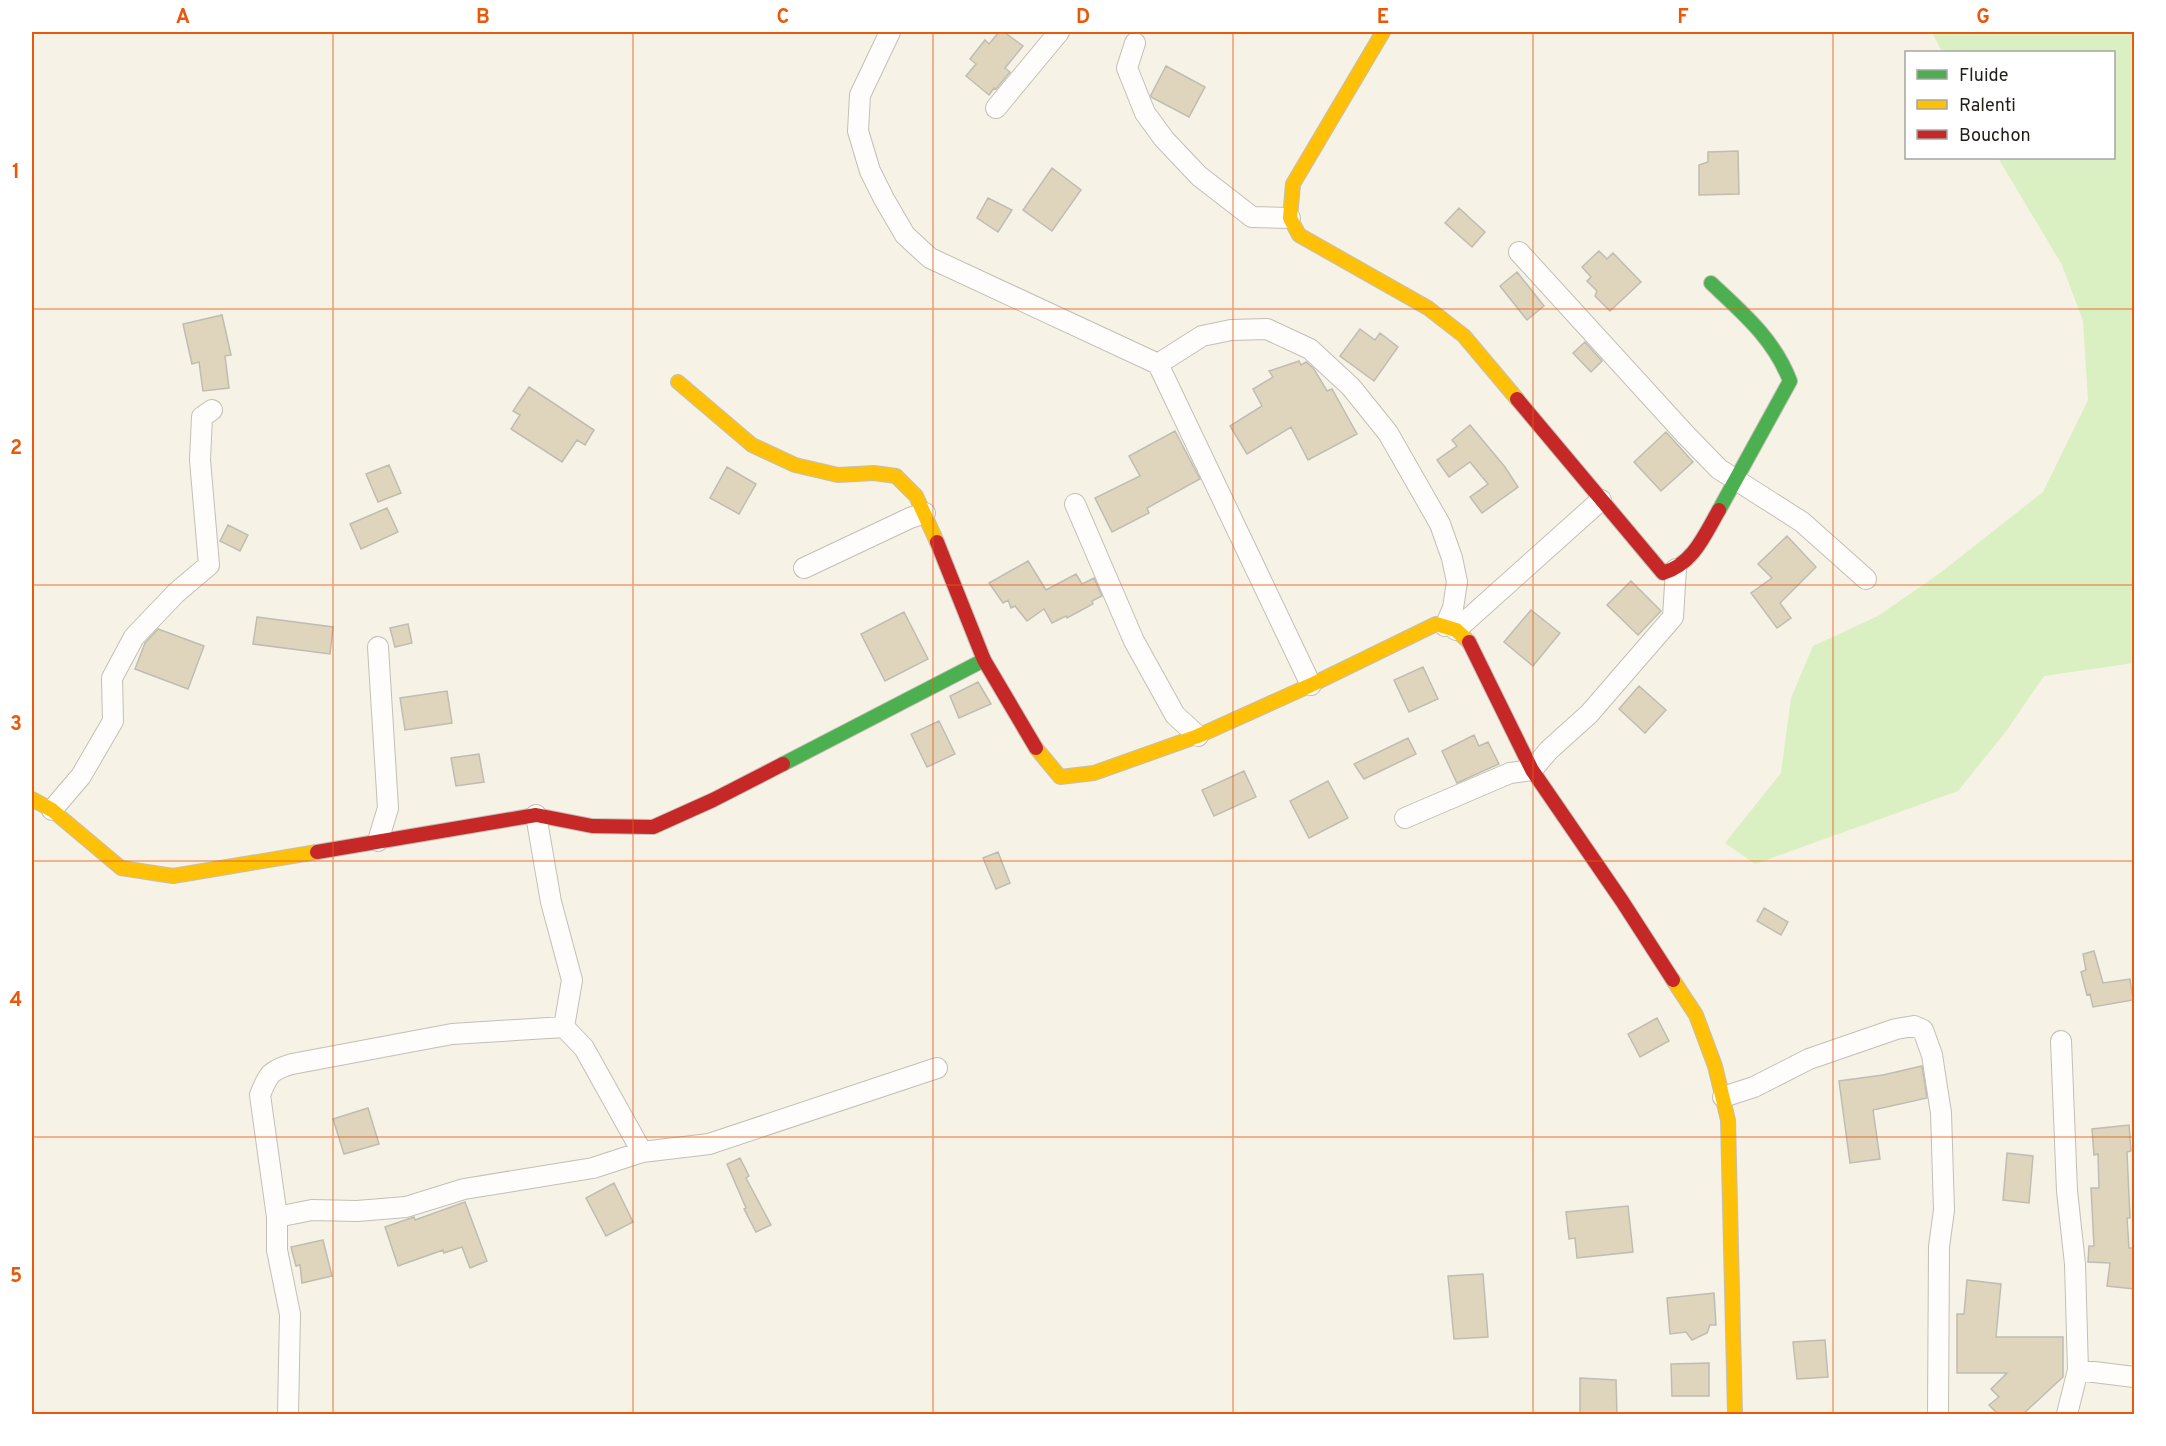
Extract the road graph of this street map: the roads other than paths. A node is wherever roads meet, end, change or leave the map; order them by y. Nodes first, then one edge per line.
1 (890, 32) edge
2 (1059, 32) edge
3 (1383, 32) edge
4 (1135, 43) dead end
5 (996, 108) dead end
6 (1290, 218) junction
7 (1519, 252) dead end
8 (1711, 283) dead end
9 (1158, 364) junction
10 (678, 382) dead end
11 (212, 410) dead end
12 (1737, 480) junction
13 (1601, 500) junction
14 (1075, 504) dead end
15 (925, 513) junction
16 (804, 568) dead end
17 (1676, 569) junction
18 (1866, 579) dead end
19 (1451, 628) junction
20 (378, 647) dead end
21 (984, 660) junction
22 (1311, 685) junction
23 (1198, 736) junction
24 (1532, 770) junction
25 (32, 799) edge
26 (52, 810) junction
27 (536, 815) junction
28 (1405, 818) dead end
29 (378, 842) junction
30 (564, 1027) junction
31 (2061, 1041) dead end
32 (937, 1068) dead end
33 (1723, 1097) junction
34 (642, 1152) junction
35 (277, 1217) junction
36 (2078, 1370) junction
37 (2134, 1377) edge
38 (288, 1414) edge
39 (1734, 1414) edge
40 (1938, 1414) edge
41 (2067, 1414) edge

1 - 9 street
2 - 5 street
3 - 6 street
4 - 6 street
6 - 13 street
7 - 12 street
8 - 12 street
9 - 19 street
9 - 22 street
10 - 15 street
11 - 26 street
12 - 17 street
12 - 18 street
13 - 17 street
13 - 19 street
14 - 23 street
15 - 16 street
15 - 21 street
17 - 24 street
19 - 22 street
19 - 24 street
20 - 29 street
21 - 23 street
21 - 27 street
22 - 23 street
24 - 28 street
24 - 33 street
25 - 26 street
26 - 29 street
27 - 29 street
27 - 30 street
30 - 34 street
30 - 35 street
31 - 36 street
32 - 34 street
33 - 39 street
33 - 40 street
34 - 35 street
35 - 38 street
36 - 37 street
36 - 41 street

